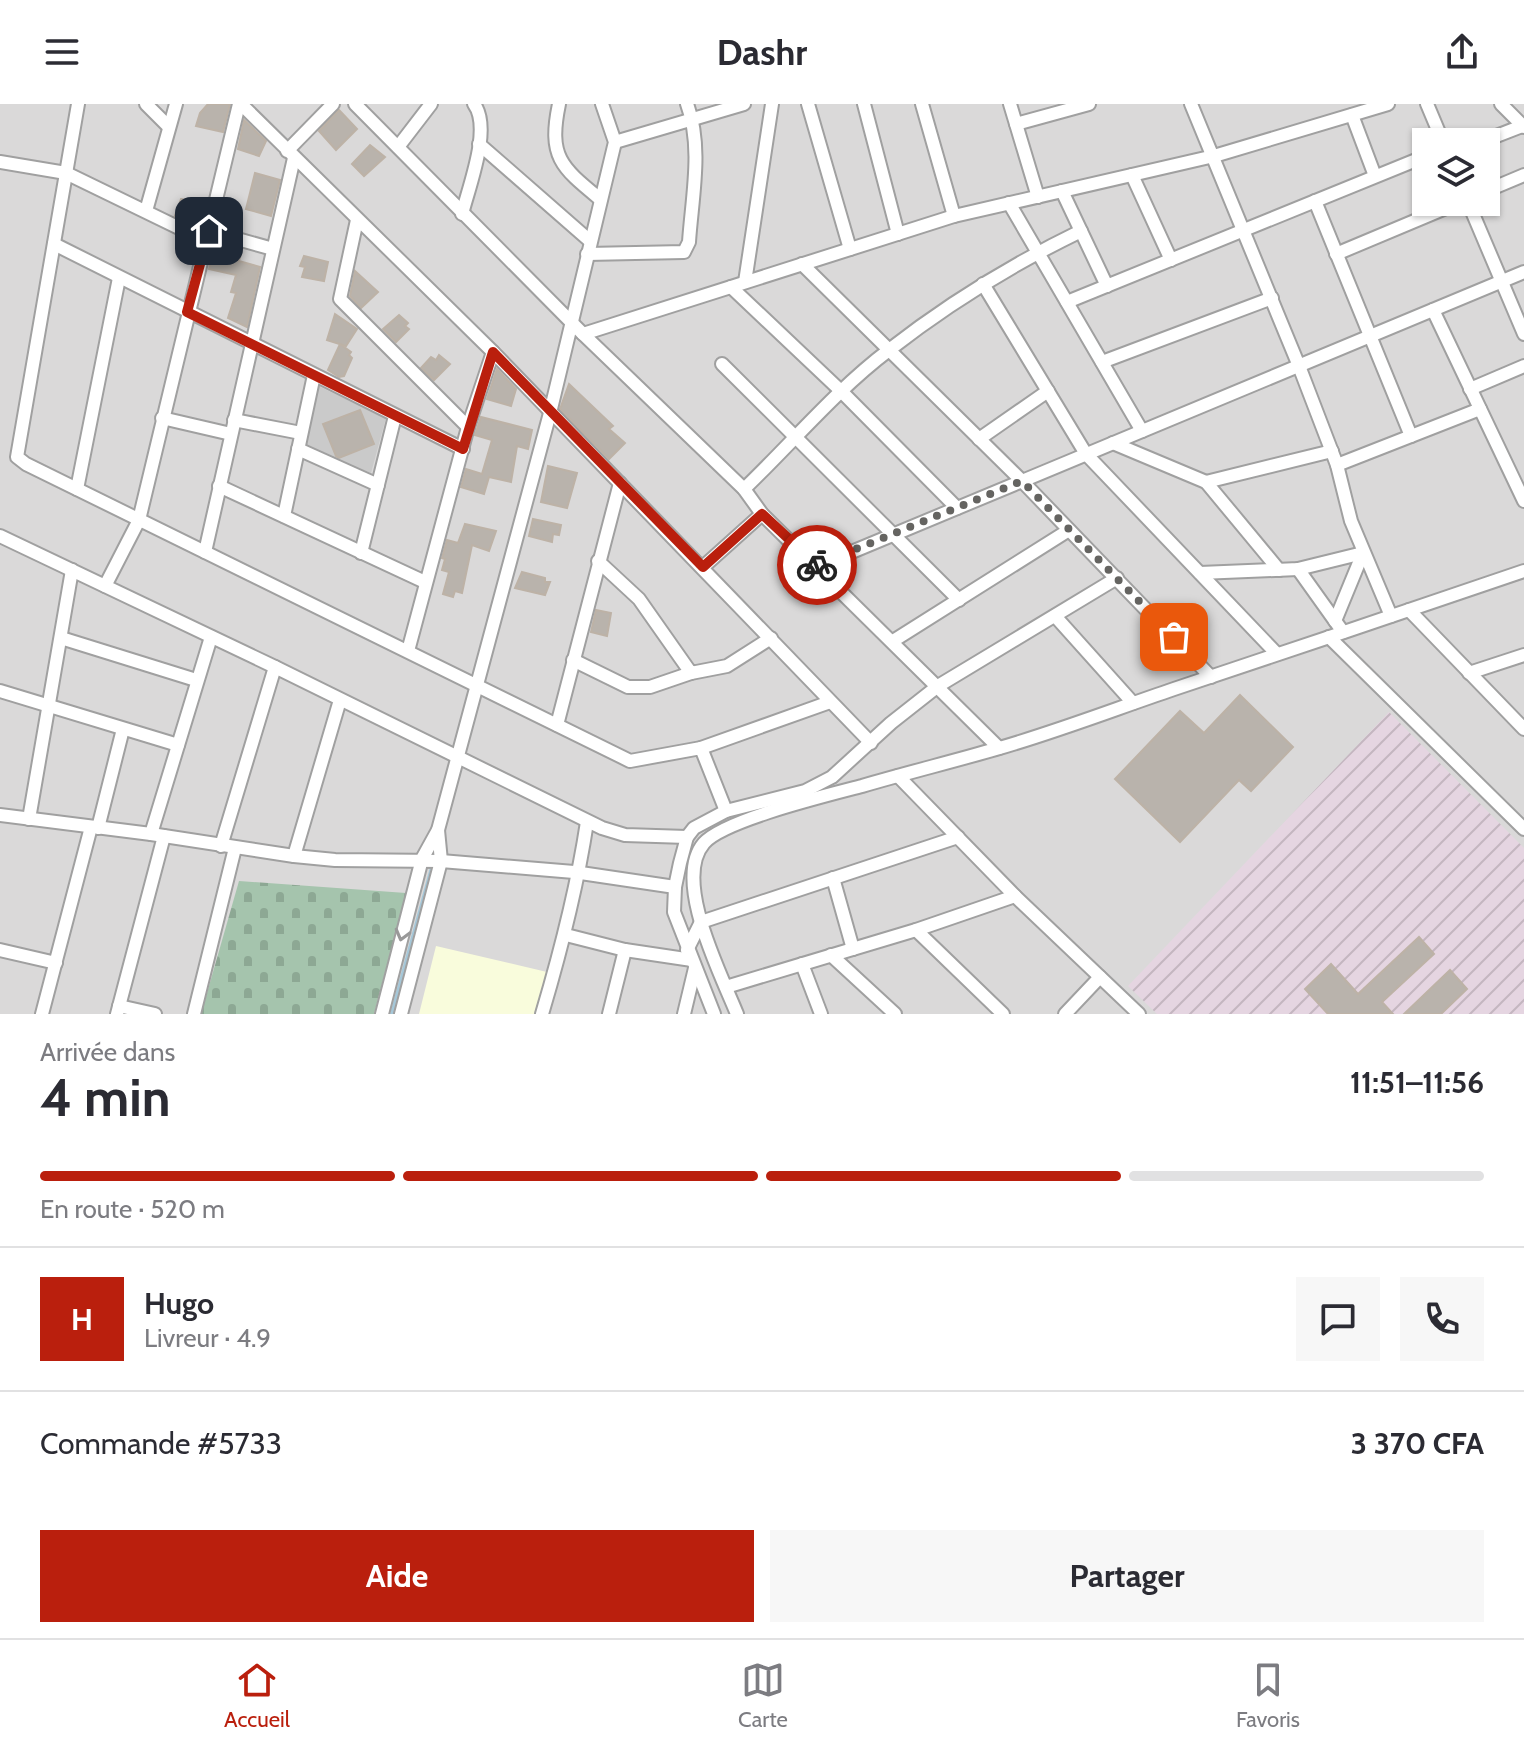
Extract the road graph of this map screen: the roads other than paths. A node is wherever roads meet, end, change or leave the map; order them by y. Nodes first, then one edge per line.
1 (78, 104) edge
2 (146, 104) edge
3 (176, 104) edge
4 (240, 104) edge
5 (333, 104) edge
6 (355, 104) edge
7 (431, 104) edge
8 (559, 104) edge
9 (602, 104) edge
10 (687, 104) edge
11 (744, 104) edge
12 (772, 104) edge
13 (808, 104) edge
14 (864, 104) edge
15 (922, 104) edge
16 (1010, 104) edge
17 (1089, 104) edge
18 (1191, 104) edge
19 (1388, 104) edge
20 (1427, 104) edge
21 (1501, 104) edge
22 (478, 105) edge
23 (1352, 115) junction
24 (692, 118) junction
25 (1016, 124) junction
26 (1523, 126) edge
27 (169, 127) junction
28 (1437, 128) edge
29 (1500, 135) edge
30 (615, 142) junction
31 (479, 144) junction
32 (398, 147) junction
33 (290, 154) junction
34 (1214, 156) junction
35 (1412, 161) edge
36 (0, 162) edge
37 (66, 173) junction
38 (1132, 175) junction
39 (1524, 175) edge
40 (1375, 176) junction
41 (1500, 185) edge
42 (1062, 191) junction
43 (1038, 197) junction
44 (600, 199) junction
45 (1315, 201) junction
46 (1009, 203) junction
47 (146, 211) junction
48 (462, 214) junction
49 (954, 216) junction
50 (1427, 216) edge
51 (1474, 216) edge
52 (357, 220) junction
53 (1245, 229) junction
54 (1081, 231) junction
55 (898, 234) junction
56 (208, 236) junction
57 (54, 244) junction
58 (588, 248) junction
59 (273, 249) junction
60 (850, 249) junction
61 (1038, 252) junction
62 (1336, 254) junction
63 (1171, 260) junction
64 (802, 264) junction
65 (1524, 272) edge
66 (119, 278) junction
67 (1502, 281) junction
68 (745, 282) junction
69 (983, 284) junction
70 (1107, 286) junction
71 (731, 287) junction
72 (1272, 298) junction
73 (1067, 302) junction
74 (1433, 310) junction
75 (187, 312) junction
76 (572, 321) junction
77 (583, 334) junction
78 (1524, 334) edge
79 (1370, 336) junction
80 (250, 344) junction
81 (888, 350) junction
82 (493, 352) junction
83 (1102, 362) junction
84 (722, 364) dead end
85 (1299, 366) junction
86 (1524, 366) edge
87 (314, 375) junction
88 (1470, 389) junction
89 (1048, 391) junction
90 (842, 392) junction
91 (1480, 409) junction
92 (550, 413) junction
93 (395, 416) junction
94 (162, 418) junction
95 (234, 420) junction
96 (468, 427) junction
97 (1142, 431) junction
98 (301, 433) junction
99 (231, 434) junction
100 (1411, 436) junction
101 (795, 439) junction
102 (979, 439) junction
103 (1113, 443) junction
104 (298, 449) junction
105 (463, 449) junction
106 (1332, 451) junction
107 (1086, 454) junction
108 (1524, 464) edge
109 (1337, 465) junction
110 (1510, 471) junction
111 (1022, 481) junction
112 (1206, 482) junction
113 (620, 483) junction
114 (378, 485) junction
115 (219, 486) junction
116 (77, 489) junction
117 (744, 489) junction
118 (1524, 501) edge
119 (957, 508) junction
120 (762, 514) junction
121 (284, 516) junction
122 (139, 520) junction
123 (1069, 530) junction
124 (894, 534) junction
125 (0, 539) edge
126 (205, 552) junction
127 (361, 553) junction
128 (1363, 553) junction
129 (598, 561) junction
130 (818, 566) junction
131 (703, 567) junction
132 (1298, 569) junction
133 (72, 570) junction
134 (1279, 570) junction
135 (1524, 571) edge
136 (1200, 573) junction
137 (1117, 578) junction
138 (425, 582) junction
139 (105, 586) junction
140 (959, 600) junction
141 (1409, 610) junction
142 (1055, 616) junction
143 (1391, 616) junction
144 (1335, 621) junction
145 (1343, 632) junction
146 (211, 637) junction
147 (1329, 637) junction
148 (61, 638) junction
149 (771, 638) junction
150 (893, 641) junction
151 (408, 651) junction
152 (1277, 654) junction
153 (1524, 655) edge
154 (573, 660) junction
155 (275, 667) junction
156 (691, 673) junction
157 (1469, 673) junction
158 (1211, 677) junction
159 (196, 680) junction
160 (476, 684) junction
161 (938, 686) junction
162 (0, 691) edge
163 (340, 700) junction
164 (830, 702) junction
165 (1133, 703) junction
166 (49, 706) junction
167 (557, 725) junction
168 (123, 729) junction
169 (1524, 729) edge
170 (871, 743) junction
171 (178, 745) junction
172 (701, 748) junction
173 (999, 748) junction
174 (458, 758) junction
175 (898, 776) junction
176 (726, 811) junction
177 (0, 815) edge
178 (29, 819) junction
179 (587, 822) junction
180 (95, 828) junction
181 (1524, 829) edge
182 (438, 830) junction
183 (151, 834) junction
184 (164, 836) junction
185 (687, 837) junction
186 (958, 837) junction
187 (221, 846) junction
188 (235, 848) junction
189 (294, 856) junction
190 (422, 859) junction
191 (441, 861) junction
192 (579, 873) junction
193 (833, 878) junction
194 (675, 887) junction
195 (1015, 896) junction
196 (701, 922) junction
197 (916, 930) junction
198 (566, 935) junction
199 (853, 949) junction
200 (0, 950) edge
201 (625, 950) junction
202 (831, 955) junction
203 (692, 959) junction
204 (56, 963) junction
205 (802, 964) junction
206 (1100, 977) junction
207 (726, 987) junction
208 (118, 1010) edge
209 (42, 1014) edge
210 (155, 1014) edge
211 (194, 1014) edge
212 (382, 1014) edge
213 (401, 1014) edge
214 (542, 1014) edge
215 (609, 1014) edge
216 (684, 1014) edge
217 (714, 1014) edge
218 (737, 1014) edge
219 (821, 1014) edge
220 (895, 1014) edge
221 (1003, 1014) edge
222 (1065, 1014) edge
223 (1139, 1014) edge

1 - 37 street
2 - 27 street
3 - 27 street
4 - 33 street
4 - 56 street
5 - 33 street
6 - 32 street
7 - 32 street
8 - 44 street
9 - 30 street
10 - 24 street
11 - 24 street
12 - 68 street
13 - 60 street
14 - 55 street
15 - 49 street
16 - 25 street
17 - 25 street
18 - 34 street
19 - 23 street
20 - 28 street
21 - 26 street
22 - 31 street
23 - 34 street
23 - 40 street
24 - 30 street
24 - 58 street
25 - 43 street
26 - 29 street
27 - 47 street
30 - 44 street
31 - 48 street
31 - 58 street
32 - 48 street
33 - 52 street
33 - 59 street
34 - 38 street
34 - 53 street
35 - 40 street
36 - 37 street
37 - 47 street
37 - 57 street
38 - 42 street
38 - 63 street
39 - 41 street
40 - 45 street
42 - 43 street
42 - 54 street
43 - 46 street
44 - 58 street
45 - 53 street
45 - 62 street
46 - 49 street
46 - 61 street
47 - 56 street
48 - 76 street
49 - 55 street
50 - 62 street
51 - 67 street
52 - 82 street
52 - 96 street
53 - 63 street
53 - 72 street
54 - 61 street
54 - 70 street
55 - 60 street
56 - 59 street
56 - 75 street
57 - 66 street
57 - 116 street
58 - 76 street
59 - 80 street
60 - 64 street
61 - 69 street
61 - 73 street
62 - 79 street
63 - 70 street
64 - 68 street
64 - 81 street
65 - 67 street
66 - 75 street
66 - 116 street
67 - 74 street
67 - 78 street
68 - 71 street
69 - 81 street
69 - 89 street
70 - 73 street
71 - 77 street
71 - 90 street
72 - 83 street
72 - 85 street
73 - 83 street
74 - 79 street
74 - 88 street
75 - 80 street
75 - 94 street
76 - 77 street
76 - 92 street
77 - 117 street
79 - 85 street
79 - 100 street
80 - 87 street
80 - 95 street
81 - 90 street
81 - 102 street
82 - 92 street
82 - 96 street
83 - 97 street
84 - 101 street
85 - 97 street
85 - 106 street
86 - 88 street
87 - 93 street
87 - 98 street
88 - 91 street
89 - 102 street
89 - 107 street
90 - 101 street
90 - 119 street
91 - 100 street
91 - 110 street
92 - 113 street
92 - 160 street
93 - 105 street
93 - 114 street
94 - 99 street
94 - 122 street
95 - 98 street
95 - 99 street
96 - 105 street
97 - 103 street
98 - 104 street
99 - 115 street
100 - 109 street
101 - 117 street
101 - 124 street
102 - 111 street
103 - 107 street
103 - 112 street
104 - 114 street
104 - 121 street
105 - 138 street
106 - 109 street
106 - 112 street
107 - 111 street
107 - 136 street
108 - 110 street
109 - 128 street
110 - 118 street
111 - 119 street
111 - 123 street
112 - 134 street
113 - 129 street
113 - 131 street
114 - 127 street
115 - 121 street
115 - 126 street
116 - 122 street
117 - 120 street
119 - 124 street
120 - 130 street
120 - 131 street
121 - 127 street
122 - 126 street
122 - 139 street
123 - 137 street
123 - 140 street
124 - 130 street
124 - 140 street
125 - 133 street
126 - 151 street
127 - 138 street
128 - 132 street
128 - 143 street
128 - 144 street
129 - 154 street
129 - 156 street
130 - 150 street
131 - 149 street
132 - 134 street
132 - 144 street
133 - 139 street
133 - 148 street
134 - 136 street
135 - 141 street
136 - 152 street
137 - 142 street
137 - 158 street
138 - 151 street
139 - 146 street
140 - 150 street
141 - 143 street
141 - 157 street
142 - 161 street
142 - 165 street
143 - 145 street
144 - 145 street
145 - 147 street
146 - 155 street
146 - 159 street
147 - 152 street
147 - 181 street
148 - 159 street
148 - 166 street
149 - 156 street
149 - 164 street
150 - 161 street
151 - 160 street
152 - 158 street
153 - 157 street
154 - 156 street
154 - 167 street
155 - 163 street
155 - 187 street
157 - 169 street
158 - 165 street
159 - 171 street
160 - 167 street
160 - 174 street
161 - 170 street
161 - 173 street
162 - 166 street
163 - 174 street
163 - 189 street
164 - 170 street
164 - 172 street
165 - 173 street
166 - 168 street
166 - 178 street
167 - 172 street
168 - 171 street
168 - 180 street
170 - 176 street
171 - 183 street
172 - 176 street
173 - 175 street
174 - 179 street
174 - 182 street
175 - 186 street
175 - 196 street
176 - 185 street
177 - 178 street
178 - 180 street
179 - 185 street
179 - 192 street
180 - 183 street
180 - 204 street
182 - 190 street
182 - 191 street
183 - 184 street
184 - 187 street
184 - 208 street
185 - 194 street
186 - 193 street
186 - 195 street
187 - 188 street
188 - 189 street
188 - 211 street
189 - 190 street
190 - 191 street
190 -> 212 street
191 - 192 street
191 - 213 street
192 - 194 street
192 - 198 street
193 - 196 street
193 - 199 street
194 - 203 street
195 - 197 street
195 - 206 street
196 - 203 street
196 - 207 street
197 - 199 street
197 - 221 street
198 - 201 street
198 - 214 street
199 - 202 street
200 - 204 street
201 - 203 street
201 - 215 street
202 - 205 street
202 - 220 street
203 - 216 street
203 - 217 street
204 - 209 street
205 - 207 street
205 - 219 street
206 - 222 street
206 - 223 street
207 - 218 street
208 - 210 street

